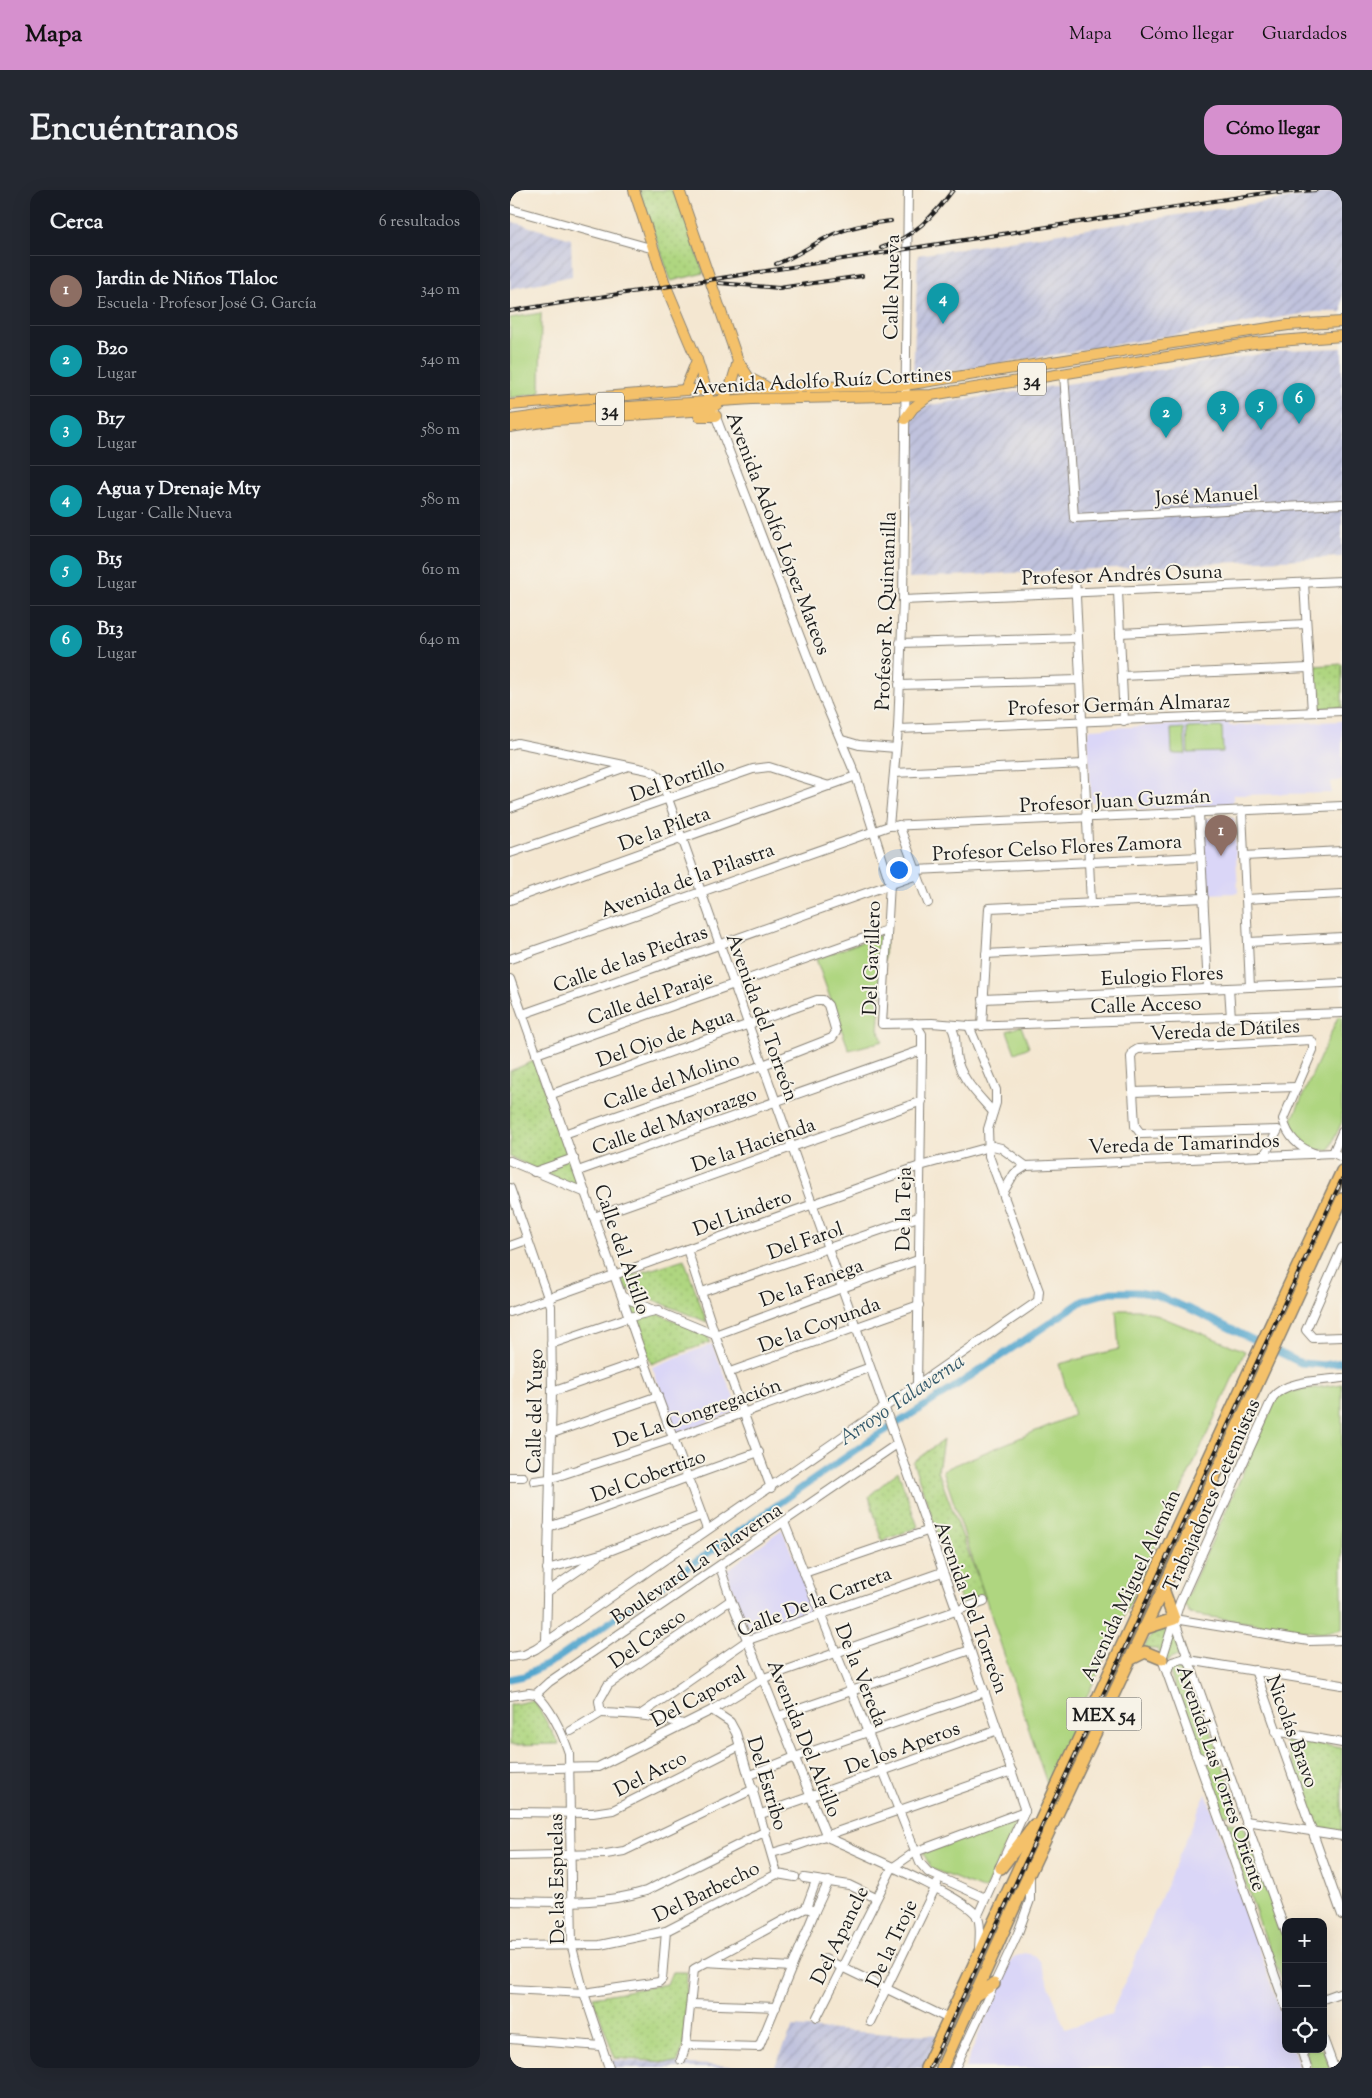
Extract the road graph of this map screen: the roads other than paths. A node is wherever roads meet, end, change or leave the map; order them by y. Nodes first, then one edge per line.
1 (634, 190) edge
2 (679, 190) edge
3 (908, 190) edge
4 (510, 209) edge
5 (654, 250) junction
6 (1342, 322) edge
7 (1342, 336) edge
8 (697, 360) junction
9 (738, 361) junction
10 (1064, 374) junction
11 (905, 385) junction
12 (767, 387) junction
13 (705, 389) junction
14 (731, 389) junction
15 (685, 390) junction
16 (931, 395) junction
17 (905, 398) junction
18 (510, 405) edge
19 (715, 407) junction
20 (510, 420) edge
21 (905, 420) junction
22 (510, 427) edge
23 (1342, 504) edge
24 (1075, 576) dead end
25 (1342, 581) edge
26 (1304, 583) junction
27 (1118, 591) junction
28 (1076, 593) junction
29 (903, 600) junction
30 (1306, 624) junction
31 (1120, 633) junction
32 (1077, 638) junction
33 (900, 643) junction
34 (1309, 668) junction
35 (1122, 676) junction
36 (1079, 680) junction
37 (899, 685) junction
38 (1342, 711) edge
39 (1312, 712) junction
40 (1124, 721) junction
41 (1082, 722) junction
42 (898, 729) junction
43 (842, 740) junction
44 (510, 745) edge
45 (896, 748) junction
46 (1084, 764) junction
47 (628, 766) junction
48 (894, 773) junction
49 (856, 776) junction
50 (829, 786) junction
51 (669, 800) junction
52 (1342, 806) edge
53 (510, 808) edge
54 (1242, 811) junction
55 (1199, 813) junction
56 (1086, 818) junction
57 (899, 825) junction
58 (889, 826) junction
59 (875, 830) junction
60 (682, 839) junction
61 (1342, 851) edge
62 (510, 853) edge
63 (1244, 856) junction
64 (1201, 857) junction
65 (1089, 862) junction
66 (916, 872) junction
67 (890, 883) junction
68 (701, 891) junction
69 (1342, 894) edge
70 (1204, 898) junction
71 (1246, 899) junction
72 (510, 900) edge
73 (928, 903) dead end
74 (1091, 903) junction
75 (886, 930) junction
76 (1342, 937) edge
77 (1248, 942) junction
78 (719, 944) junction
79 (1206, 944) junction
80 (986, 954) junction
81 (510, 959) edge
82 (510, 979) edge
83 (1342, 983) edge
84 (734, 986) junction
85 (1250, 987) junction
86 (1229, 988) junction
87 (1208, 989) junction
88 (984, 999) junction
89 (816, 1000) joint
90 (1342, 1013) edge
91 (523, 1014) junction
92 (1231, 1018) junction
93 (915, 1023) junction
94 (932, 1023) junction
95 (749, 1024) junction
96 (950, 1025) junction
97 (969, 1026) junction
98 (982, 1026) junction
99 (835, 1027) joint
100 (922, 1034) junction
101 (922, 1050) junction
102 (536, 1054) junction
103 (763, 1065) junction
104 (1296, 1087) junction
105 (1133, 1092) junction
106 (552, 1094) junction
107 (776, 1101) junction
108 (922, 1101) junction
109 (993, 1112) junction
110 (1342, 1132) edge
111 (564, 1134) junction
112 (987, 1146) junction
113 (791, 1148) junction
114 (1333, 1153) junction
115 (1316, 1154) junction
116 (1264, 1156) junction
117 (1342, 1157) edge
118 (574, 1158) junction
119 (510, 1160) edge
120 (920, 1166) junction
121 (1026, 1166) junction
122 (578, 1171) junction
123 (1342, 1171) edge
124 (534, 1172) junction
125 (1004, 1191) junction
126 (511, 1193) edge
127 (586, 1193) junction
128 (1342, 1199) edge
129 (811, 1204) junction
130 (594, 1217) junction
131 (918, 1217) junction
132 (1342, 1217) edge
133 (1325, 1236) junction
134 (527, 1240) junction
135 (510, 1246) edge
136 (1342, 1248) edge
137 (687, 1249) junction
138 (827, 1249) junction
139 (918, 1260) junction
140 (615, 1274) junction
141 (841, 1288) junction
142 (702, 1292) junction
143 (623, 1296) junction
144 (548, 1298) junction
145 (919, 1305) junction
146 (659, 1310) junction
147 (510, 1312) edge
148 (630, 1317) junction
149 (1280, 1320) junction
150 (855, 1328) junction
151 (715, 1334) junction
152 (1342, 1338) edge
153 (551, 1344) junction
154 (1262, 1359) junction
155 (644, 1360) junction
156 (868, 1368) junction
157 (730, 1372) junction
158 (1342, 1378) edge
159 (917, 1384) junction
160 (552, 1392) junction
161 (658, 1396) junction
162 (885, 1411) junction
163 (745, 1413) junction
164 (550, 1434) junction
165 (674, 1438) junction
166 (896, 1440) junction
167 (759, 1452) junction
168 (688, 1476) junction
169 (510, 1477) edge
170 (523, 1477) dead end
171 (549, 1479) junction
172 (534, 1482) dead end
173 (771, 1488) junction
174 (700, 1516) junction
175 (784, 1522) junction
176 (548, 1527) junction
177 (707, 1530) junction
178 (927, 1531) junction
179 (604, 1553) junction
180 (720, 1567) junction
181 (547, 1569) junction
182 (942, 1572) junction
183 (804, 1573) junction
184 (1163, 1589) junction
185 (547, 1592) junction
186 (731, 1600) junction
187 (984, 1602) dead end
188 (956, 1611) junction
189 (820, 1614) junction
190 (1174, 1619) junction
191 (1144, 1629) junction
192 (748, 1640) junction
193 (1342, 1640) edge
194 (546, 1641) junction
195 (970, 1650) junction
196 (838, 1654) junction
197 (510, 1658) edge
198 (1162, 1659) junction
199 (1189, 1660) junction
200 (1128, 1661) junction
201 (1255, 1670) junction
202 (1167, 1672) junction
203 (764, 1678) junction
204 (1342, 1684) edge
205 (852, 1691) junction
206 (985, 1692) junction
207 (536, 1694) junction
208 (510, 1696) edge
209 (712, 1710) junction
210 (601, 1713) junction
211 (640, 1715) junction
212 (779, 1716) junction
213 (682, 1724) junction
214 (998, 1730) junction
215 (571, 1731) dead end
216 (867, 1732) junction
217 (1276, 1732) junction
218 (1342, 1743) edge
219 (740, 1746) junction
220 (1220, 1747) junction
221 (1196, 1755) junction
222 (795, 1757) junction
223 (510, 1769) edge
224 (570, 1769) junction
225 (884, 1771) junction
226 (1012, 1771) junction
227 (750, 1775) junction
228 (754, 1789) junction
229 (811, 1796) junction
230 (1046, 1810) junction
231 (1025, 1811) junction
232 (510, 1812) edge
233 (900, 1812) junction
234 (570, 1813) junction
235 (761, 1814) junction
236 (1246, 1821) junction
237 (766, 1831) junction
238 (1312, 1831) junction
239 (1342, 1836) edge
240 (827, 1837) junction
241 (915, 1852) junction
242 (772, 1853) junction
243 (510, 1856) edge
244 (572, 1856) junction
245 (892, 1868) junction
246 (1001, 1868) junction
247 (1030, 1872) junction
248 (777, 1874) junction
249 (795, 1877) dead end
250 (804, 1878) dead end
251 (940, 1878) junction
252 (816, 1881) junction
253 (829, 1881) junction
254 (935, 1887) junction
255 (1338, 1896) edge
256 (876, 1898) junction
257 (986, 1898) junction
258 (510, 1901) edge
259 (573, 1902) junction
260 (806, 1908) junction
261 (815, 1910) junction
262 (1342, 1915) edge
263 (978, 1917) junction
264 (1282, 1922) edge
265 (666, 1931) junction
266 (510, 1946) edge
267 (572, 1947) junction
268 (979, 1956) junction
269 (825, 1959) dead end
270 (703, 1962) junction
271 (792, 1967) junction
272 (842, 1967) junction
273 (994, 1984) junction
274 (510, 1989) edge
275 (888, 1989) junction
276 (1282, 1992) edge
277 (1342, 1992) edge
278 (584, 1994) junction
279 (974, 1996) junction
280 (1327, 1998) edge
281 (691, 2004) junction
282 (776, 2007) junction
283 (817, 2017) dead end
284 (949, 2019) junction
285 (870, 2022) dead end
286 (510, 2039) edge
287 (686, 2045) junction
288 (601, 2046) junction
289 (1327, 2049) edge
290 (1302, 2053) edge
291 (681, 2060) dead end
292 (608, 2068) edge
293 (926, 2068) edge
294 (942, 2068) edge
295 (955, 2068) edge
296 (1307, 2068) edge
297 (1334, 2068) edge

1 - 5 main road, Avenida Adolfo López Mateos
2 - 9 main road
3 - 11 street, Calle Nueva
4 - 5 street
5 - 8 main road, Avenida Adolfo López Mateos
6 - 11 main road, Avenida Adolfo Ruíz Cortines / 34
7 - 10 main road, Avenida Adolfo Ruíz Cortines / 34
8 - 13 main road, Avenida Adolfo López Mateos
8 - 15 main road
9 - 12 main road
9 - 14 main road, Avenida Adolfo López Mateos
10 - 16 main road, Avenida Adolfo Ruíz Cortines / 34
10 - 23 street, José Manuel
11 - 12 main road, Avenida Adolfo Ruíz Cortines / 34
11 - 17 street, Calle Nueva
12 - 14 main road, Avenida Adolfo Ruíz Cortines / 34
13 - 14 main road, Avenida Adolfo Ruíz Cortines / 34
13 - 15 main road, Avenida Adolfo Ruíz Cortines / 34
13 - 19 main road, Avenida Adolfo López Mateos
14 - 19 main road
15 - 18 main road, Avenida Adolfo Ruíz Cortines / 34
16 - 17 main road, Avenida Adolfo Ruíz Cortines / 34
16 - 21 main road
17 - 19 main road, Avenida Adolfo Ruíz Cortines / 34
17 - 21 street, Profesor R. Quintanilla
19 - 20 main road, Avenida Adolfo Ruíz Cortines / 34
19 - 22 main road, Avenida Adolfo Ruíz Cortines / 34
19 - 43 street, Avenida Adolfo López Mateos
21 - 29 street, Profesor R. Quintanilla
24 - 28 street
25 - 26 street, Profesor Andrés Osuna
26 - 27 street, Profesor Andrés Osuna
26 - 30 street
27 - 28 street, Profesor Andrés Osuna
27 - 31 street
28 - 29 street, Profesor Andrés Osuna
28 - 32 street
29 - 33 street, Profesor R. Quintanilla
30 - 31 street
30 - 34 street
31 - 35 street
32 - 33 street
32 - 36 street
33 - 37 street, Profesor R. Quintanilla
34 - 35 street
34 - 39 street
35 - 40 street
36 - 37 street
36 - 41 street
37 - 42 street, Profesor R. Quintanilla
38 - 39 street, Profesor Germán Almaraz
39 - 40 street, Profesor Germán Almaraz
40 - 41 street, Profesor Germán Almaraz
41 - 42 street, Profesor Germán Almaraz
41 - 46 street
42 - 45 street, Profesor R. Quintanilla
43 - 45 street
43 - 49 street, Avenida Adolfo López Mateos
44 - 47 street, Avenida del Torreón
45 - 48 street, Profesor R. Quintanilla
46 - 48 street
46 - 56 street
47 - 51 street, Avenida del Torreón
47 - 53 street
48 - 58 street, Profesor R. Quintanilla
49 - 50 street
49 - 59 street, Avenida Adolfo López Mateos
50 - 51 street, Del Portillo
50 - 60 street, De la Pileta
51 - 60 street, Avenida del Torreón
51 - 62 street, Del Portillo
52 - 54 street, Profesor Juan Guzmán
54 - 55 street, Profesor Juan Guzmán
54 - 63 street
55 - 56 street, Profesor Juan Guzmán
55 - 64 street
56 - 57 street, Profesor Juan Guzmán
56 - 65 street
57 - 58 street, Profesor Juan Guzmán
57 - 66 street
58 - 59 street, Avenida de la Pilastra
59 - 67 street, Del Gavillero
59 - 68 street, Avenida de la Pilastra
60 - 68 street, Avenida del Torreón
60 - 72 street, De la Pileta
61 - 63 street
63 - 71 street
64 - 65 street, Profesor Celso Flores Zamora
64 - 70 street
65 - 66 street, Profesor Celso Flores Zamora
65 - 74 street
66 - 67 street, Profesor Celso Flores Zamora
66 - 73 street
67 - 75 street, Del Gavillero
67 - 78 street, Calle de las Piedras
68 - 78 street, Avenida del Torreón
68 - 81 street, Avenida de la Pilastra
69 - 71 street
70 - 74 street
70 - 79 street
71 - 77 street
74 - 80 street
75 - 84 street, Calle del Paraje
75 - 93 street, Del Gavillero
76 - 77 street
77 - 85 street
78 - 84 street, Avenida del Torreón
78 - 91 street, Calle de las Piedras
79 - 80 street
79 - 87 street
80 - 88 street
82 - 91 street, Calle del Altillo
83 - 85 street, Eulogio Flores
84 - 95 street, Avenida del Torreón
84 - 102 street, Calle del Paraje
85 - 86 street, Eulogio Flores
86 - 87 street, Eulogio Flores
86 - 92 street
87 - 88 street, Eulogio Flores
88 - 98 street
89 - 95 street, Del Ojo de Agua
89 - 99 street, Del Gavillero
90 - 92 street, Calle Acceso
91 - 102 street, Calle del Altillo
92 - 98 street, Calle Acceso
93 - 94 street, Del Gavillero
93 - 100 street
94 - 96 street, Del Gavillero
94 - 100 street
95 - 103 street, Avenida del Torreón
95 - 106 street, Del Ojo de Agua
96 - 97 street, Calle Acceso
96 - 109 street
97 - 98 street, Calle Acceso
97 - 109 street
99 - 103 street, Calle del Molino
100 - 101 street, De la Teja
101 - 107 street, Calle del Mayorazgo
101 - 108 street, De la Teja
102 - 106 street, Calle del Altillo
103 - 107 street, Avenida del Torreón
103 - 111 street, Calle del Molino
104 - 105 street
104 - 105 street, Vereda de Dátiles
104 - 115 street
105 - 116 street
106 - 111 street, Calle del Altillo
107 - 113 street, Avenida del Torreón
107 - 122 street, Calle del Mayorazgo
108 - 113 street, De la Hacienda
108 - 120 street, De la Teja
109 - 112 street
110 - 114 street
111 - 118 street, Calle del Altillo
112 - 120 street, Del Lindero
112 - 121 street
112 - 125 street
113 - 129 street, Avenida del Torreón
113 - 130 street, De la Hacienda
114 - 115 street, Vereda de Tamarindos
114 - 117 street, Vereda de Tamarindos
115 - 116 street, Vereda de Tamarindos
116 - 121 street, Vereda de Tamarindos
118 - 122 street, Calle del Altillo
118 - 124 street, Calle del Mayorazgo
119 - 124 street
120 - 129 street, Del Lindero
120 - 131 street, De la Teja
121 - 125 street
122 - 127 street, Calle del Altillo
123 - 149 highway, Avenida Miguel Alemán / MEX 54
124 - 127 street
125 - 159 street
126 - 134 street, Calle del Yugo
127 - 130 street, Calle del Altillo
128 - 133 highway, Avenida Miguel Alemán / MEX 54
129 - 137 street, Del Lindero
129 - 138 street, Avenida del Torreón
130 - 140 street, Calle del Altillo
131 - 138 street, Del Farol
131 - 139 street, De la Teja
132 - 133 highway
133 - 149 highway, Avenida Miguel Alemán / MEX 54
134 - 135 street
134 - 144 street, Calle del Yugo
136 - 152 street
137 - 140 street, Del Lindero
137 - 142 street
138 - 141 street, Avenida del Torreón
138 - 142 street, Del Farol
139 - 141 street, De la Fanega
139 - 145 street, De la Teja
140 - 143 street, Calle del Altillo
140 - 144 street, Del Lindero
141 - 150 street, Avenida del Torreón
141 - 151 street, De la Fanega
142 - 151 street
143 - 146 street
143 - 148 street, Calle del Altillo
144 - 147 street, Del Lindero
144 - 153 street, Calle del Yugo
145 - 150 street, De la Coyunda
145 - 159 street, De la Teja
146 - 148 street
146 - 151 street
148 - 153 street
148 - 155 street, Calle del Altillo
149 - 154 highway, Avenida Miguel Alemán / MEX 54
150 - 156 street, Avenida del Torreón
150 - 157 street, De la Coyunda
151 - 157 street
153 - 160 street, Calle del Yugo
154 - 184 highway, Avenida Miguel Alemán / MEX 54
154 - 230 highway, Avenida Miguel Alemán / MEX 54
155 - 160 street
155 - 161 street, Calle del Altillo
156 - 162 street, Avenida del Torreón
156 - 163 street, De La Congregación
157 - 163 street
158 - 190 street, Trabajadores Cetemistas
159 - 162 street
160 - 164 street, Calle del Yugo
161 - 164 street
161 - 165 street, Calle del Altillo
162 - 166 street, Avenida Del Torreón
162 - 173 street
163 - 165 street, De La Congregación
163 - 167 street
164 - 171 street, Calle del Yugo
165 - 168 street, Calle del Altillo
165 - 171 street, De La Congregación
166 - 175 street, Boulevard La Talaverna
166 - 178 street, Avenida Del Torreón
167 - 168 street, Del Cobertizo
167 - 173 street
168 - 174 street, Calle del Altillo
168 - 176 street, Del Cobertizo
169 - 170 street
171 - 172 street, De La Congregación
171 - 176 street, Calle del Yugo
173 - 177 street
174 - 177 street, Calle del Altillo
174 - 179 street
175 - 180 street, Boulevard La Talaverna
175 - 183 street, De la Vereda
176 - 181 street, Calle del Yugo
177 - 194 street
178 - 182 street, Avenida Del Torreón
178 - 183 street
179 - 181 street
179 - 185 street
180 - 186 street, Avenida Del Altillo
180 - 207 street, Boulevard La Talaverna
181 - 185 street, Calle del Yugo
182 - 188 street, Avenida Del Torreón
182 - 189 street, Calle De la Carreta
183 - 189 street, De la Vereda
184 - 190 highway
184 - 191 highway, Avenida Miguel Alemán / MEX 54
185 - 194 street, Calle del Yugo
186 - 192 street, Avenida Del Altillo
186 - 210 street, Del Casco
187 - 188 street, Del Caporal
188 - 195 street, Avenida Del Torreón
188 - 196 street, Del Caporal
189 - 192 street, Calle De la Carreta
189 - 196 street, De la Vereda
190 - 191 highway
190 - 193 street
190 - 198 street, Avenida Las Torres Oriente
190 - 199 street, Avenida Las Torres Oriente
191 - 200 highway, Avenida Miguel Alemán / MEX 54
192 - 203 street, Avenida Del Altillo
192 - 211 street, Calle De la Carreta
194 - 197 street
195 - 205 street
195 - 206 street, Avenida Del Torreón
196 - 203 street, Del Caporal
196 - 205 street, De la Vereda
198 - 200 highway
198 - 202 street, Avenida Las Torres Oriente
199 - 201 street
199 - 202 street
199 - 220 street, Avenida Las Torres Oriente
200 - 247 highway, Avenida Miguel Alemán / MEX 54
201 - 204 street
201 - 217 street, Nicolás Bravo
202 - 221 street, Avenida Las Torres Oriente
203 - 209 street, Del Caporal
203 - 212 street, Avenida Del Altillo
205 - 212 street
205 - 216 street, De la Vereda
206 - 214 street, Avenida Del Torreón
206 - 216 street
207 - 208 street
207 - 224 street, De las Espuelas
209 - 213 street, Del Caporal
209 - 219 street, Del Estribo
210 - 211 street
210 - 215 street
211 - 213 street
212 - 222 street, Avenida Del Altillo
213 - 224 street, Del Caporal
214 - 225 street, De los Aperos
214 - 226 street, Avenida Del Torreón
216 - 222 street
216 - 225 street, De la Vereda
217 - 218 street
217 - 238 street, Nicolás Bravo
219 - 227 street, Del Estribo
219 - 234 street, Del Arco
220 - 221 street
220 - 236 street, Avenida Las Torres Oriente
221 - 276 street, Avenida Las Torres Oriente
222 - 227 street
222 - 229 street, Avenida Del Altillo
223 - 224 street, Del Caporal
224 - 234 street, De las Espuelas
225 - 229 street, De los Aperos
225 - 233 street, De la Vereda
226 - 231 street, Avenida Del Torreón
226 - 233 street
227 - 228 street, Del Estribo
228 - 235 street, Del Estribo
228 - 244 street
229 - 235 street, De los Aperos
229 - 240 street, Avenida Del Altillo
230 - 246 highway
230 - 268 highway, Avenida Miguel Alemán / MEX 54
231 - 241 street
231 - 246 street
232 - 234 street
233 - 240 street
233 - 241 street, De la Vereda
234 - 244 street, De las Espuelas
235 - 237 street, Del Estribo
236 - 238 street
236 - 264 street, Avenida Las Torres Oriente
237 - 242 street, Del Estribo
237 - 259 street
238 - 239 street
238 - 255 street, Nicolás Bravo
240 - 242 street
240 - 245 street, Avenida Del Altillo
241 - 245 street
241 - 251 street, De la Vereda
242 - 248 street, Del Estribo
243 - 244 street
244 - 259 street, De las Espuelas
245 - 254 street, Avenida Del Altillo
245 - 256 street, Del Apancle
246 - 257 street
247 - 273 street
247 - 279 highway, Avenida Miguel Alemán / MEX 54
248 - 249 street, Del Barbecho
248 - 265 street, Del Barbecho
250 - 252 street
251 - 254 street, De la Troje
251 - 257 street, De la Vereda
252 - 253 street
252 - 260 street
253 - 256 street
253 - 261 street
254 - 263 street, Avenida Del Altillo
254 - 275 street, De la Troje
255 - 262 street, Nicolás Bravo
256 - 272 street, Del Apancle
257 - 263 street
258 - 259 street
259 - 267 street, De las Espuelas
260 - 261 street
260 - 270 street
261 - 271 street
263 - 268 street
265 - 267 street, Del Barbecho
265 - 278 street
266 - 267 street, Del Barbecho
267 - 278 street, De las Espuelas
268 - 284 highway, Avenida Miguel Alemán / MEX 54
269 - 272 street
270 - 271 street
270 - 281 street
271 - 282 street
272 - 275 street
272 - 283 street, Del Apancle
273 - 279 highway
273 - 295 street
274 - 278 street
275 - 284 street
275 - 285 street, De la Troje
277 - 280 street
278 - 288 street, De las Espuelas
279 - 294 highway, Avenida Miguel Alemán / MEX 54
281 - 282 street
281 - 287 street
282 - 287 street
284 - 293 highway, Avenida Miguel Alemán / MEX 54
286 - 288 street
287 - 291 street
288 - 292 street, De las Espuelas
289 - 297 street
290 - 296 street

